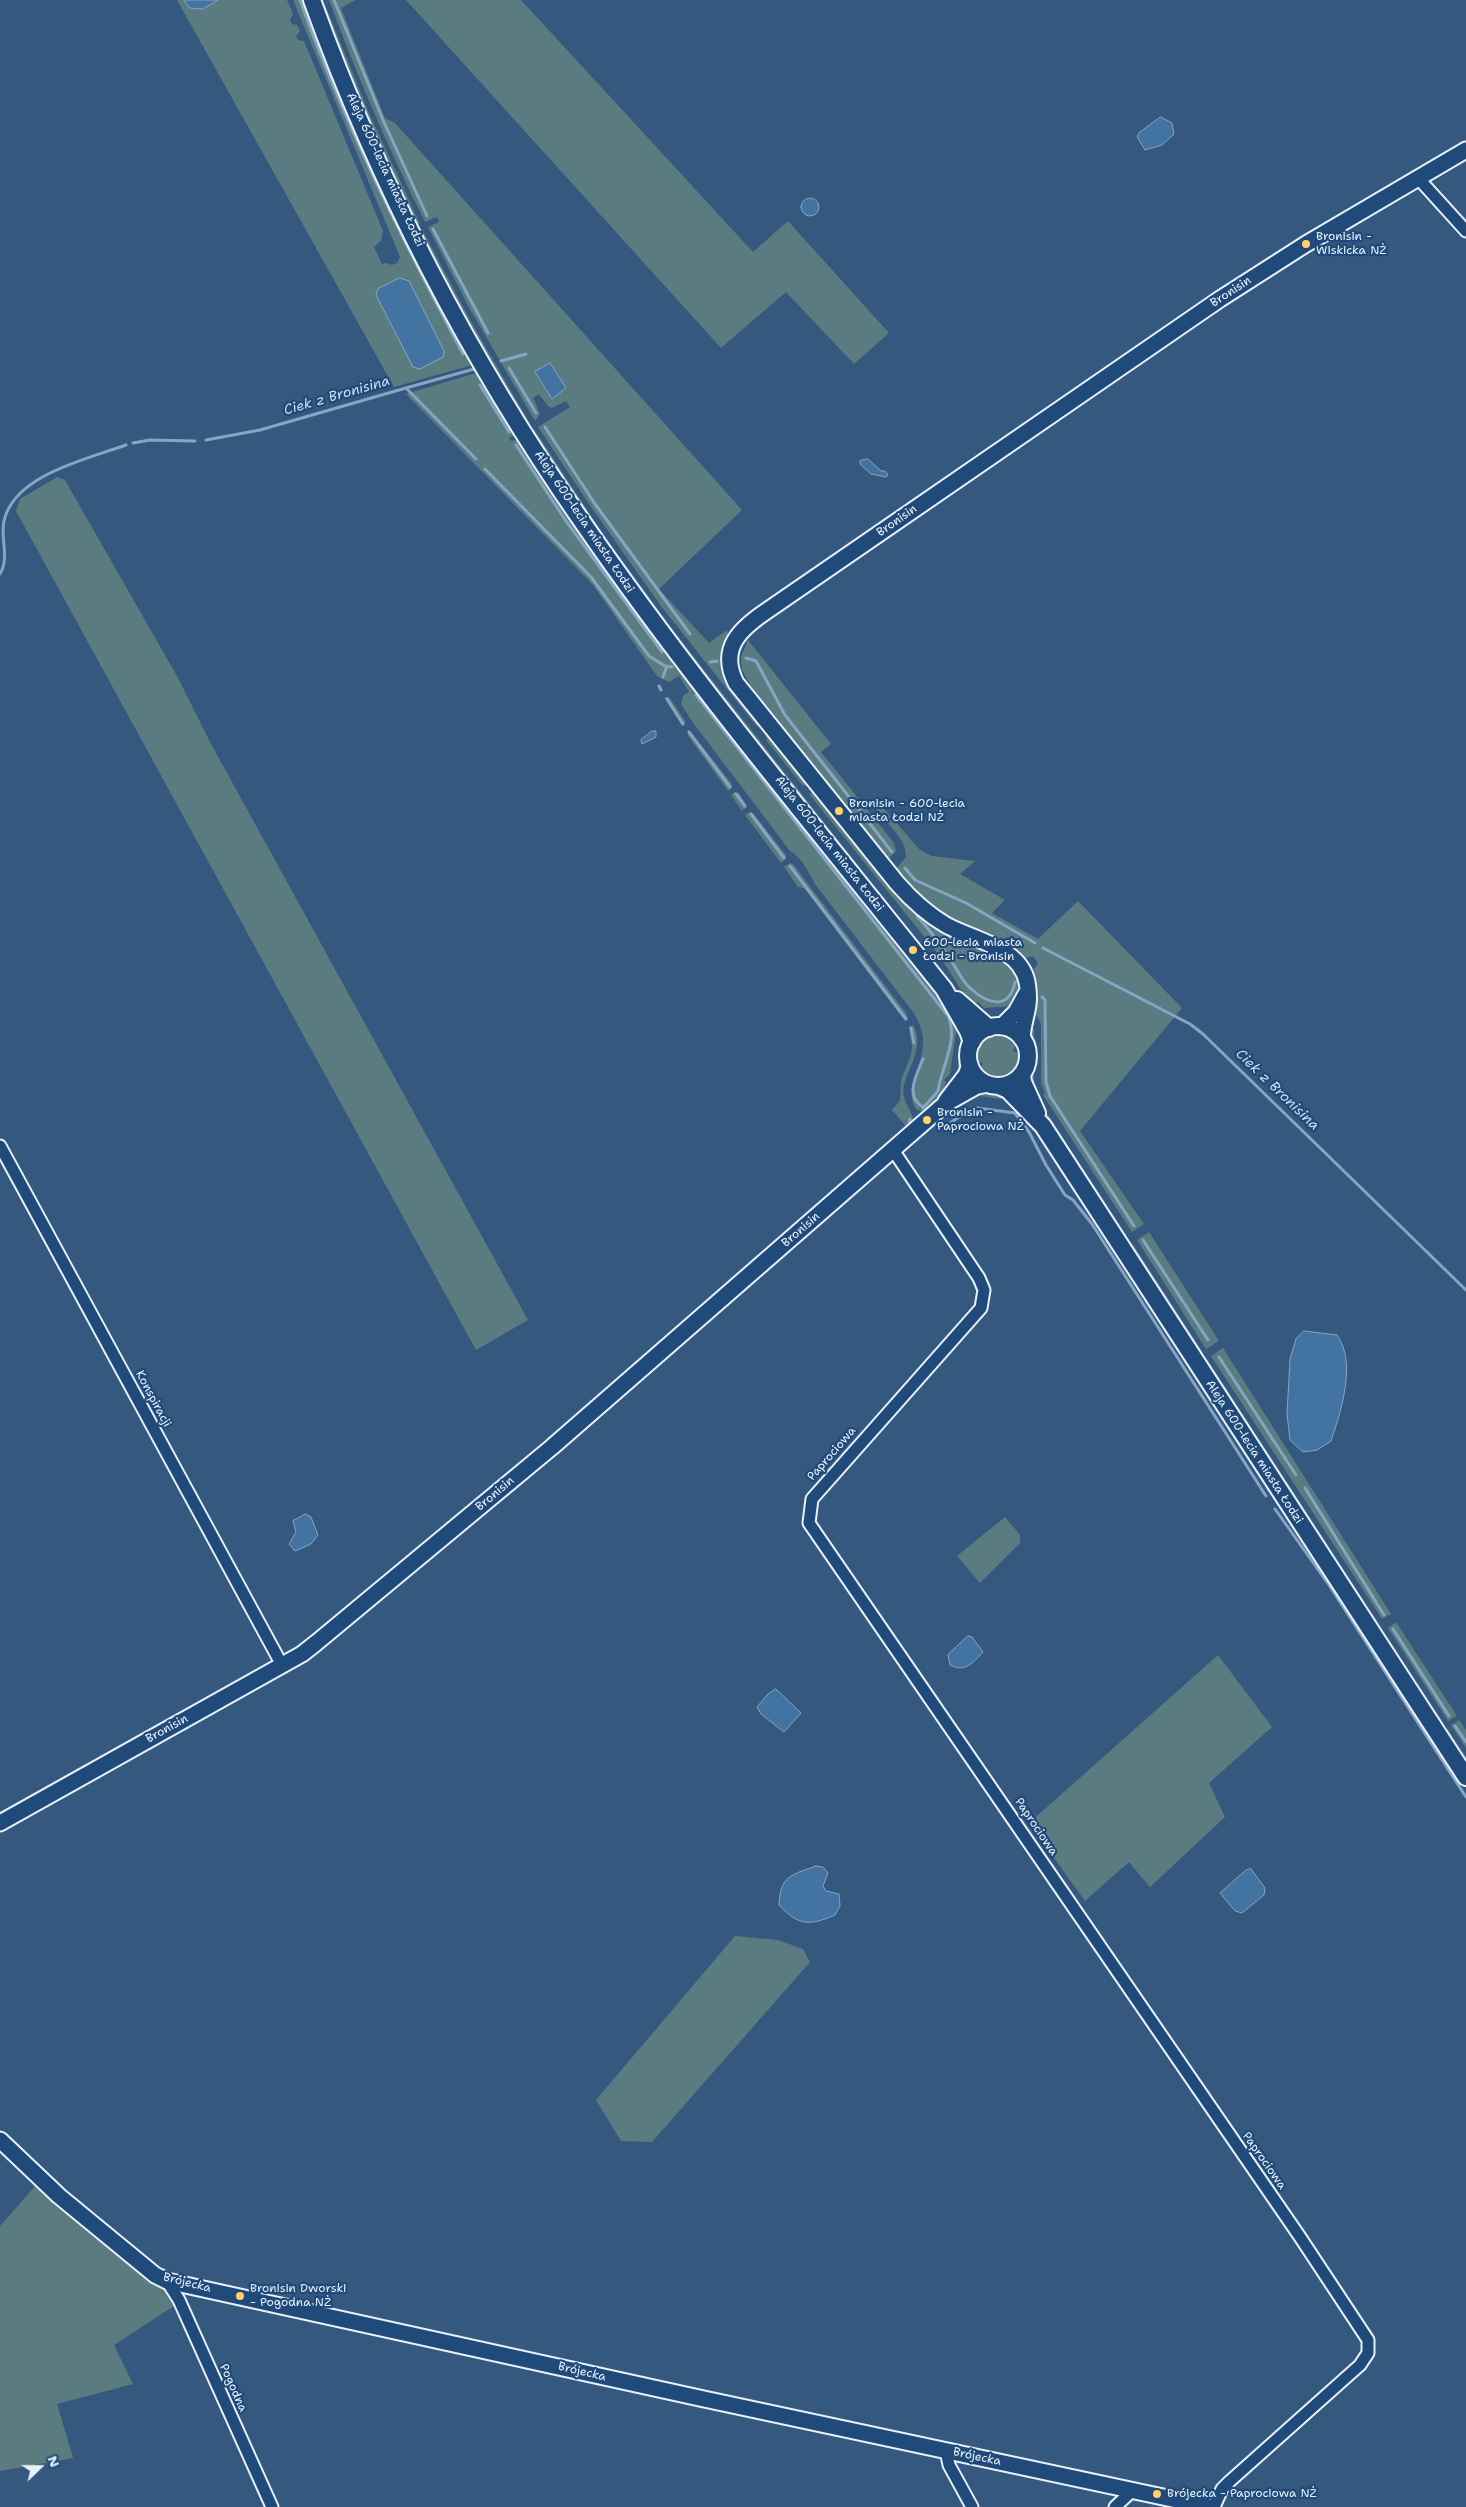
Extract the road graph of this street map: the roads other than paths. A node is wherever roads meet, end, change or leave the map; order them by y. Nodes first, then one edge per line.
1 (312, 0) edge
2 (1466, 150) edge
3 (1418, 178) junction
4 (1466, 231) edge
5 (944, 989) junction
6 (1028, 990) junction
7 (996, 1027) junction
8 (1022, 1039) junction
9 (972, 1042) junction
10 (970, 1065) junction
11 (1022, 1074) junction
12 (993, 1085) junction
13 (945, 1104) junction
14 (1043, 1126) junction
15 (0, 1146) edge
16 (893, 1150) junction
17 (282, 1664) junction
18 (1466, 1777) edge
19 (0, 1823) edge
20 (0, 2140) edge
21 (167, 2281) junction
22 (946, 2451) junction
23 (1133, 2490) junction
24 (272, 2507) edge
25 (972, 2507) edge
26 (1115, 2507) edge
27 (1210, 2507) edge
28 (1214, 2507) edge

1 - 5 main road, Aleja 600-lecia miasta Łodzi
2 - 3 street, Bronisin
3 - 4 street
3 - 6 street, Bronisin
5 - 7 main road, Aleja 600-lecia miasta Łodzi
5 - 9 main road, Aleja 600-lecia miasta Łodzi
6 - 7 street
6 - 8 street, Bronisin
7 - 8 main road
7 - 9 main road
8 - 11 main road
9 - 10 main road
10 - 12 main road
10 - 13 street, Bronisin
11 - 12 main road
11 - 14 main road, Aleja 600-lecia miasta Łodzi
12 - 13 street, Bronisin
12 - 14 main road, Aleja 600-lecia miasta Łodzi
13 - 16 street, Bronisin
14 - 18 main road, Aleja 600-lecia miasta Łodzi
15 - 17 street, Konspiracji
16 - 17 street, Bronisin
16 - 28 street, Paprociowa
17 - 19 street, Bronisin
20 - 21 street, Brójecka
21 - 22 street, Brójecka
21 - 24 street, Pogodna
22 - 23 street, Brójecka
22 - 25 street
23 - 26 street
23 - 27 street, Brójecka

